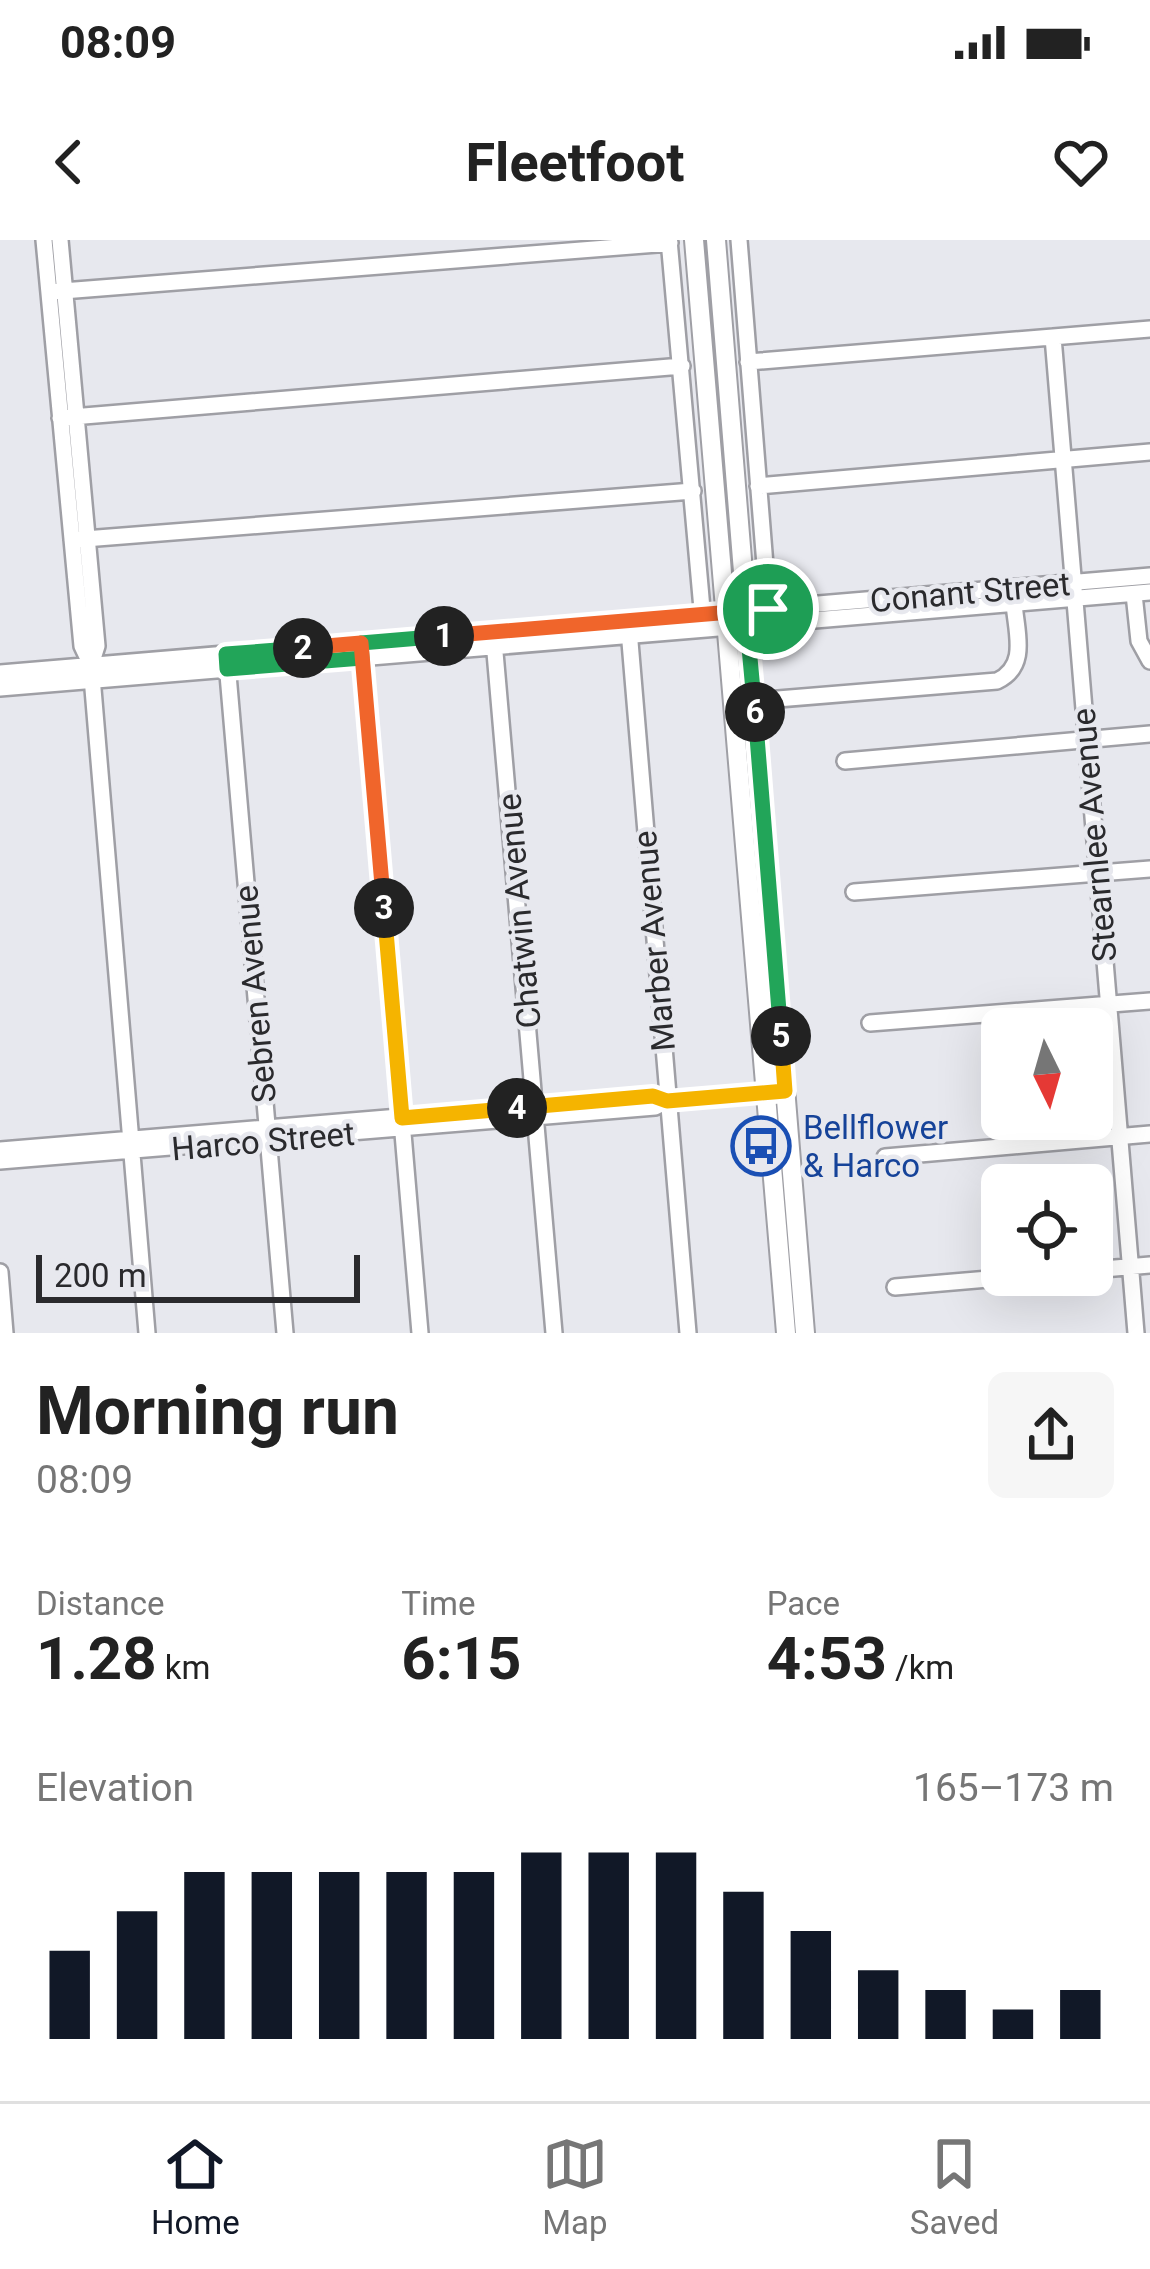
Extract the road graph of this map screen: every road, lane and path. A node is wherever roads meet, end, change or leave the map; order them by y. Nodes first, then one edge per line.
1 (44, 240) edge
2 (60, 240) edge
3 (694, 240) edge
4 (716, 240) edge
5 (739, 240) edge
6 (670, 242) edge
7 (59, 292) junction
8 (1150, 329) edge
9 (1053, 337) junction
10 (748, 362) junction
11 (682, 366) junction
12 (78, 416) junction
13 (60, 418) junction
14 (1150, 452) edge
15 (1062, 460) junction
16 (758, 486) junction
17 (692, 491) junction
18 (80, 539) junction
19 (1150, 577) edge
20 (1073, 591) junction
21 (1142, 593) edge
22 (1014, 604) junction
23 (769, 617) junction
24 (746, 618) junction
25 (725, 620) junction
26 (703, 622) junction
27 (628, 628) junction
28 (494, 639) junction
29 (362, 650) junction
30 (1150, 661) edge
31 (227, 662) junction
32 (0, 673) edge
33 (92, 673) junction
34 (0, 688) edge
35 (754, 701) junction
36 (1150, 734) edge
37 (1086, 739) junction
38 (844, 761) dead end
39 (1150, 869) edge
40 (1096, 874) junction
41 (854, 892) dead end
42 (1150, 1001) edge
43 (1108, 1005) junction
44 (870, 1023) dead end
45 (776, 1092) junction
46 (667, 1101) junction
47 (537, 1112) junction
48 (402, 1123) junction
49 (1150, 1134) edge
50 (267, 1136) junction
51 (1119, 1137) junction
52 (130, 1146) junction
53 (0, 1150) edge
54 (885, 1157) dead end
55 (0, 1161) edge
56 (1150, 1265) edge
57 (1130, 1267) junction
58 (1113, 1268) edge
59 (0, 1271) edge
60 (981, 1280) edge
61 (895, 1287) dead end
62 (5, 1333) edge
63 (147, 1333) edge
64 (285, 1333) edge
65 (420, 1333) edge
66 (554, 1333) edge
67 (688, 1333) edge
68 (786, 1333) edge
69 (806, 1333) edge
70 (1136, 1333) edge

1 - 7 street
2 - 7 street
3 - 25 main road
4 - 24 main road
5 - 10 street
6 - 7 street
6 - 11 street
7 - 12 street
7 - 13 street
8 - 9 street
9 - 10 street
9 - 15 street, Stearnlee Avenue
10 - 16 street
11 - 12 street
11 - 17 street
12 - 13 street
12 - 18 street
13 - 18 street
14 - 15 street
15 - 16 street
15 - 20 street, Stearnlee Avenue
16 - 23 street
17 - 18 street
17 - 26 street
18 - 33 street
19 - 20 street, Conant Street
20 - 21 street, Conant Street
20 - 22 street, Conant Street
20 - 23 street, Conant Street
20 - 37 street, Stearnlee Avenue
21 - 30 street
22 - 23 street, Conant Street
22 - 35 street
23 - 24 street, Conant Street
24 - 25 street, Conant Street
24 - 35 main road
25 - 26 street, Conant Street
25 - 45 main road
26 - 27 street, Conant Street
27 - 28 street, Conant Street
27 - 46 street, Marber Avenue
28 - 29 street, Conant Street
28 - 47 street, Chatwin Avenue
29 - 31 street, Conant Street
29 - 48 street
31 - 33 street, Conant Street
31 - 50 street, Sebren Avenue
32 - 33 street, Conant Street
33 - 34 street, Conant Street
33 - 52 street
35 - 45 main road
36 - 37 street
37 - 38 street
37 - 40 street, Stearnlee Avenue
39 - 40 street
40 - 41 street
40 - 43 street, Stearnlee Avenue
42 - 43 street
43 - 44 street
43 - 51 street, Stearnlee Avenue
45 - 46 street, Harco Street
45 - 68 main road
45 - 69 main road
46 - 47 street, Harco Street
46 - 67 street, Marber Avenue
47 - 48 street, Harco Street
47 - 66 street, Chatwin Avenue
48 - 50 street, Harco Street
48 - 65 street
49 - 51 street
50 - 52 street, Harco Street
50 - 64 street, Sebren Avenue
51 - 54 street
51 - 57 street, Stearnlee Avenue
52 - 53 street, Harco Street
52 - 55 street, Harco Street
52 - 63 street
56 - 57 street
57 - 58 street
57 - 70 street, Stearnlee Avenue
59 - 62 street
60 - 61 street

